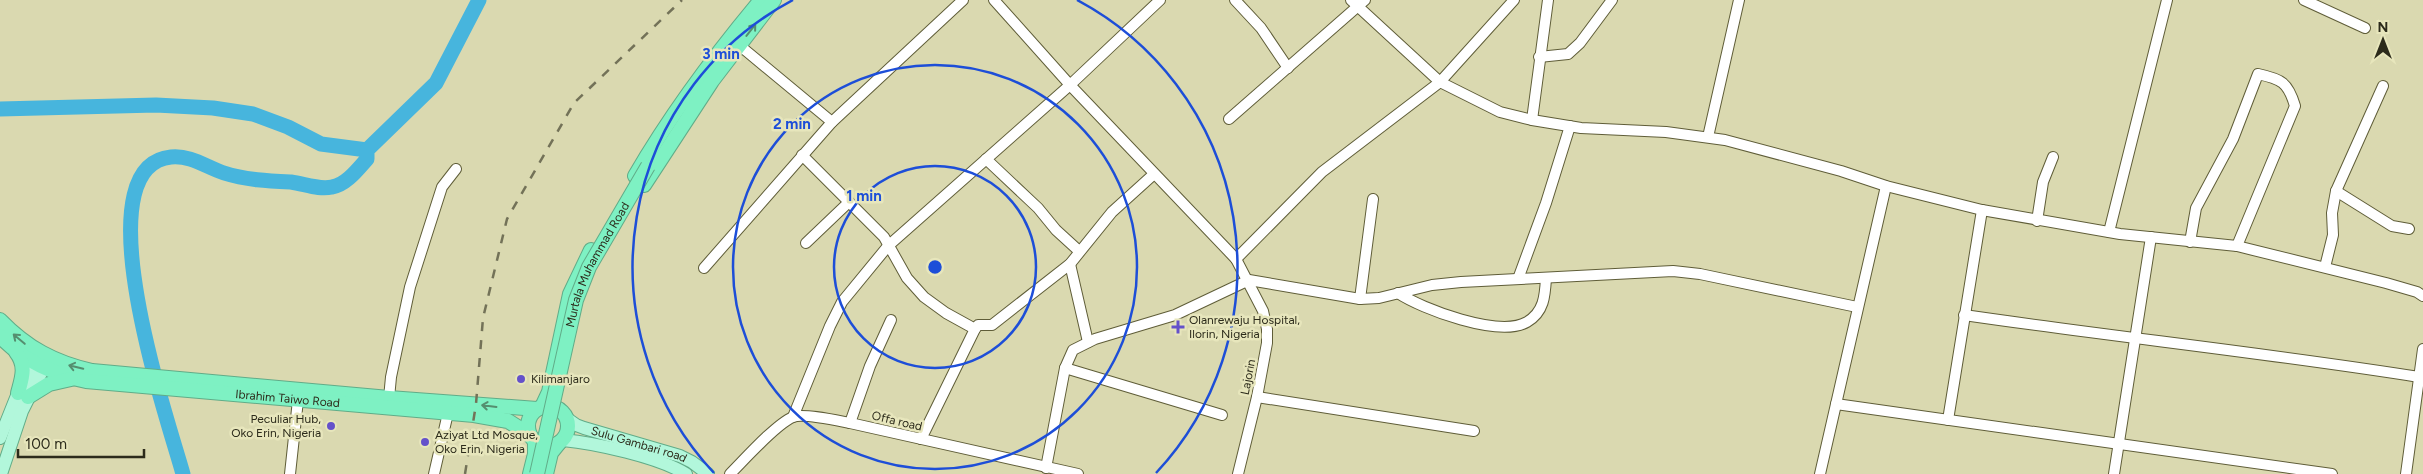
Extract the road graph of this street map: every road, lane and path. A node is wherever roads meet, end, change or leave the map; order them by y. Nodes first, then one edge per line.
1 (761, 0) edge
2 (774, 0) edge
3 (963, 0) edge
4 (994, 0) edge
5 (1160, 0) edge
6 (1235, 0) edge
7 (1514, 0) edge
8 (1548, 0) edge
9 (1612, 0) edge
10 (1739, 0) edge
11 (2167, 0) edge
12 (2304, 0) edge
13 (1358, 3) edge
14 (2364, 28) dead end
15 (739, 45) junction
16 (1539, 57) junction
17 (1288, 68) junction
18 (707, 78) junction
19 (1440, 82) junction
20 (1070, 85) junction
21 (2383, 86) dead end
22 (1229, 119) dead end
23 (1532, 120) junction
24 (832, 122) junction
25 (1570, 126) junction
26 (1708, 137) junction
27 (802, 155) junction
28 (2053, 157) dead end
29 (986, 159) junction
30 (650, 168) junction
31 (456, 169) dead end
32 (1154, 174) junction
33 (1886, 186) junction
34 (2336, 191) junction
35 (1373, 199) dead end
36 (849, 202) junction
37 (1982, 210) junction
38 (2037, 221) junction
39 (2409, 229) dead end
40 (2109, 232) junction
41 (2151, 237) junction
42 (2190, 242) junction
43 (806, 243) dead end
44 (888, 246) junction
45 (2237, 246) junction
46 (1079, 251) junction
47 (1236, 259) junction
48 (1070, 264) junction
49 (2325, 266) junction
50 (704, 268) dead end
51 (1546, 278) junction
52 (1248, 280) junction
53 (1518, 280) junction
54 (1398, 293) junction
55 (2423, 296) edge
56 (1360, 299) junction
57 (1857, 307) junction
58 (1964, 315) junction
59 (891, 320) dead end
60 (1, 326) edge
61 (975, 329) junction
62 (2136, 340) junction
63 (1088, 342) junction
64 (13, 348) junction
65 (2423, 349) edge
66 (41, 360) junction
67 (1065, 368) junction
68 (2419, 377) junction
69 (78, 379) junction
70 (114, 379) junction
71 (168, 382) junction
72 (23, 395) junction
73 (1257, 397) junction
74 (389, 398) junction
75 (298, 400) junction
76 (1836, 404) junction
77 (539, 408) junction
78 (448, 412) junction
79 (563, 414) junction
80 (1222, 415) dead end
81 (794, 417) junction
82 (1948, 420) junction
83 (850, 423) junction
84 (1474, 431) dead end
85 (531, 437) junction
86 (0, 438) edge
87 (921, 439) junction
88 (561, 442) junction
89 (2120, 443) junction
90 (1046, 468) junction
91 (0, 474) edge
92 (290, 474) edge
93 (434, 474) edge
94 (530, 474) edge
95 (537, 474) edge
96 (544, 474) edge
97 (686, 474) edge
98 (708, 474) edge
99 (730, 474) edge
100 (1078, 474) edge
101 (1238, 474) edge
102 (1820, 474) edge
103 (2114, 474) edge
104 (2332, 474) edge
105 (2406, 474) edge

1 - 18 highway, Murtala Muhammad Road
15 -> 2 highway, Murtala Muhammad Road
3 - 24 street
4 - 20 street, Lajorin
5 - 20 street
6 - 17 street
7 - 19 street
8 - 16 street
9 - 16 street
10 - 26 street
11 - 40 street
12 - 14 street
13 - 17 street
13 - 19 street
15 - 18 highway, Murtala Muhammad Road
15 - 24 street
16 - 23 street
17 - 22 street
18 - 30 highway
18 - 77 highway, Murtala Muhammad Road
18 - 79 highway, Murtala Muhammad Road
19 - 23 street
19 - 47 street
20 - 29 street
20 - 32 street, Lajorin
21 - 34 street
23 - 25 street
24 - 27 street
25 - 26 street
25 - 53 street
26 - 33 street
27 - 36 street
27 - 50 street
28 - 38 street
29 - 44 street
29 - 46 street
30 - 95 highway, Murtala Muhammad Road, bridge
30 - 96 highway, Murtala Muhammad Road
31 - 74 street
32 - 46 street
32 - 47 street, Lajorin
33 - 37 street
33 - 57 street
34 - 39 street
34 - 49 street
35 - 56 street
36 - 43 street
36 - 44 street
37 - 38 street
37 - 58 street
38 - 40 street
40 - 41 street
41 - 42 street
41 - 62 street
42 - 45 street
42 - 45 street
44 - 61 street
44 - 81 street
45 - 49 street
46 - 48 street
47 - 52 street, Lajorin
48 - 61 street
48 - 63 street
49 - 55 street
51 - 53 street
51 - 54 street
51 - 57 street
52 - 56 street
52 - 63 street
52 - 73 street, Lajorin
53 - 54 street
54 - 56 street
57 - 76 street
58 - 62 street
58 - 82 street
59 - 83 street
60 - 64 highway
66 -> 60 highway
61 - 87 street
62 - 68 street
62 - 89 street
63 - 67 street
64 - 66 highway
64 - 72 highway
65 - 68 street
66 - 69 highway, Ibrahim Taiwo Road
70 -> 66 highway, Ibrahim Taiwo Road
66 - 72 main road
67 - 80 street
67 - 90 street
68 - 105 street
69 - 70 highway, Ibrahim Taiwo Road
69 - 72 highway
70 - 71 highway, Ibrahim Taiwo Road
71 - 74 highway, Ibrahim Taiwo Road
71 - 75 highway, Ibrahim Taiwo Road
72 - 86 main road
72 - 91 main road
73 - 84 street
73 - 101 street, Lajorin
77 -> 74 highway, Ibrahim Taiwo Road
75 - 78 highway, Ibrahim Taiwo Road
75 - 92 street
76 - 82 street
76 - 102 street
77 - 79 highway
77 - 85 highway
78 - 85 highway, Ibrahim Taiwo Road
78 - 93 street
79 - 88 highway
79 - 98 main road, Sulu Gambari road
81 - 83 street, Offa road
81 - 99 street
82 - 89 street
83 - 87 street, Offa road
85 - 88 highway
85 - 94 highway
87 - 90 street, Offa road
88 - 96 highway, Murtala Muhammad Road
88 - 97 main road
89 - 103 street
89 - 104 street
90 - 100 street, Offa road

